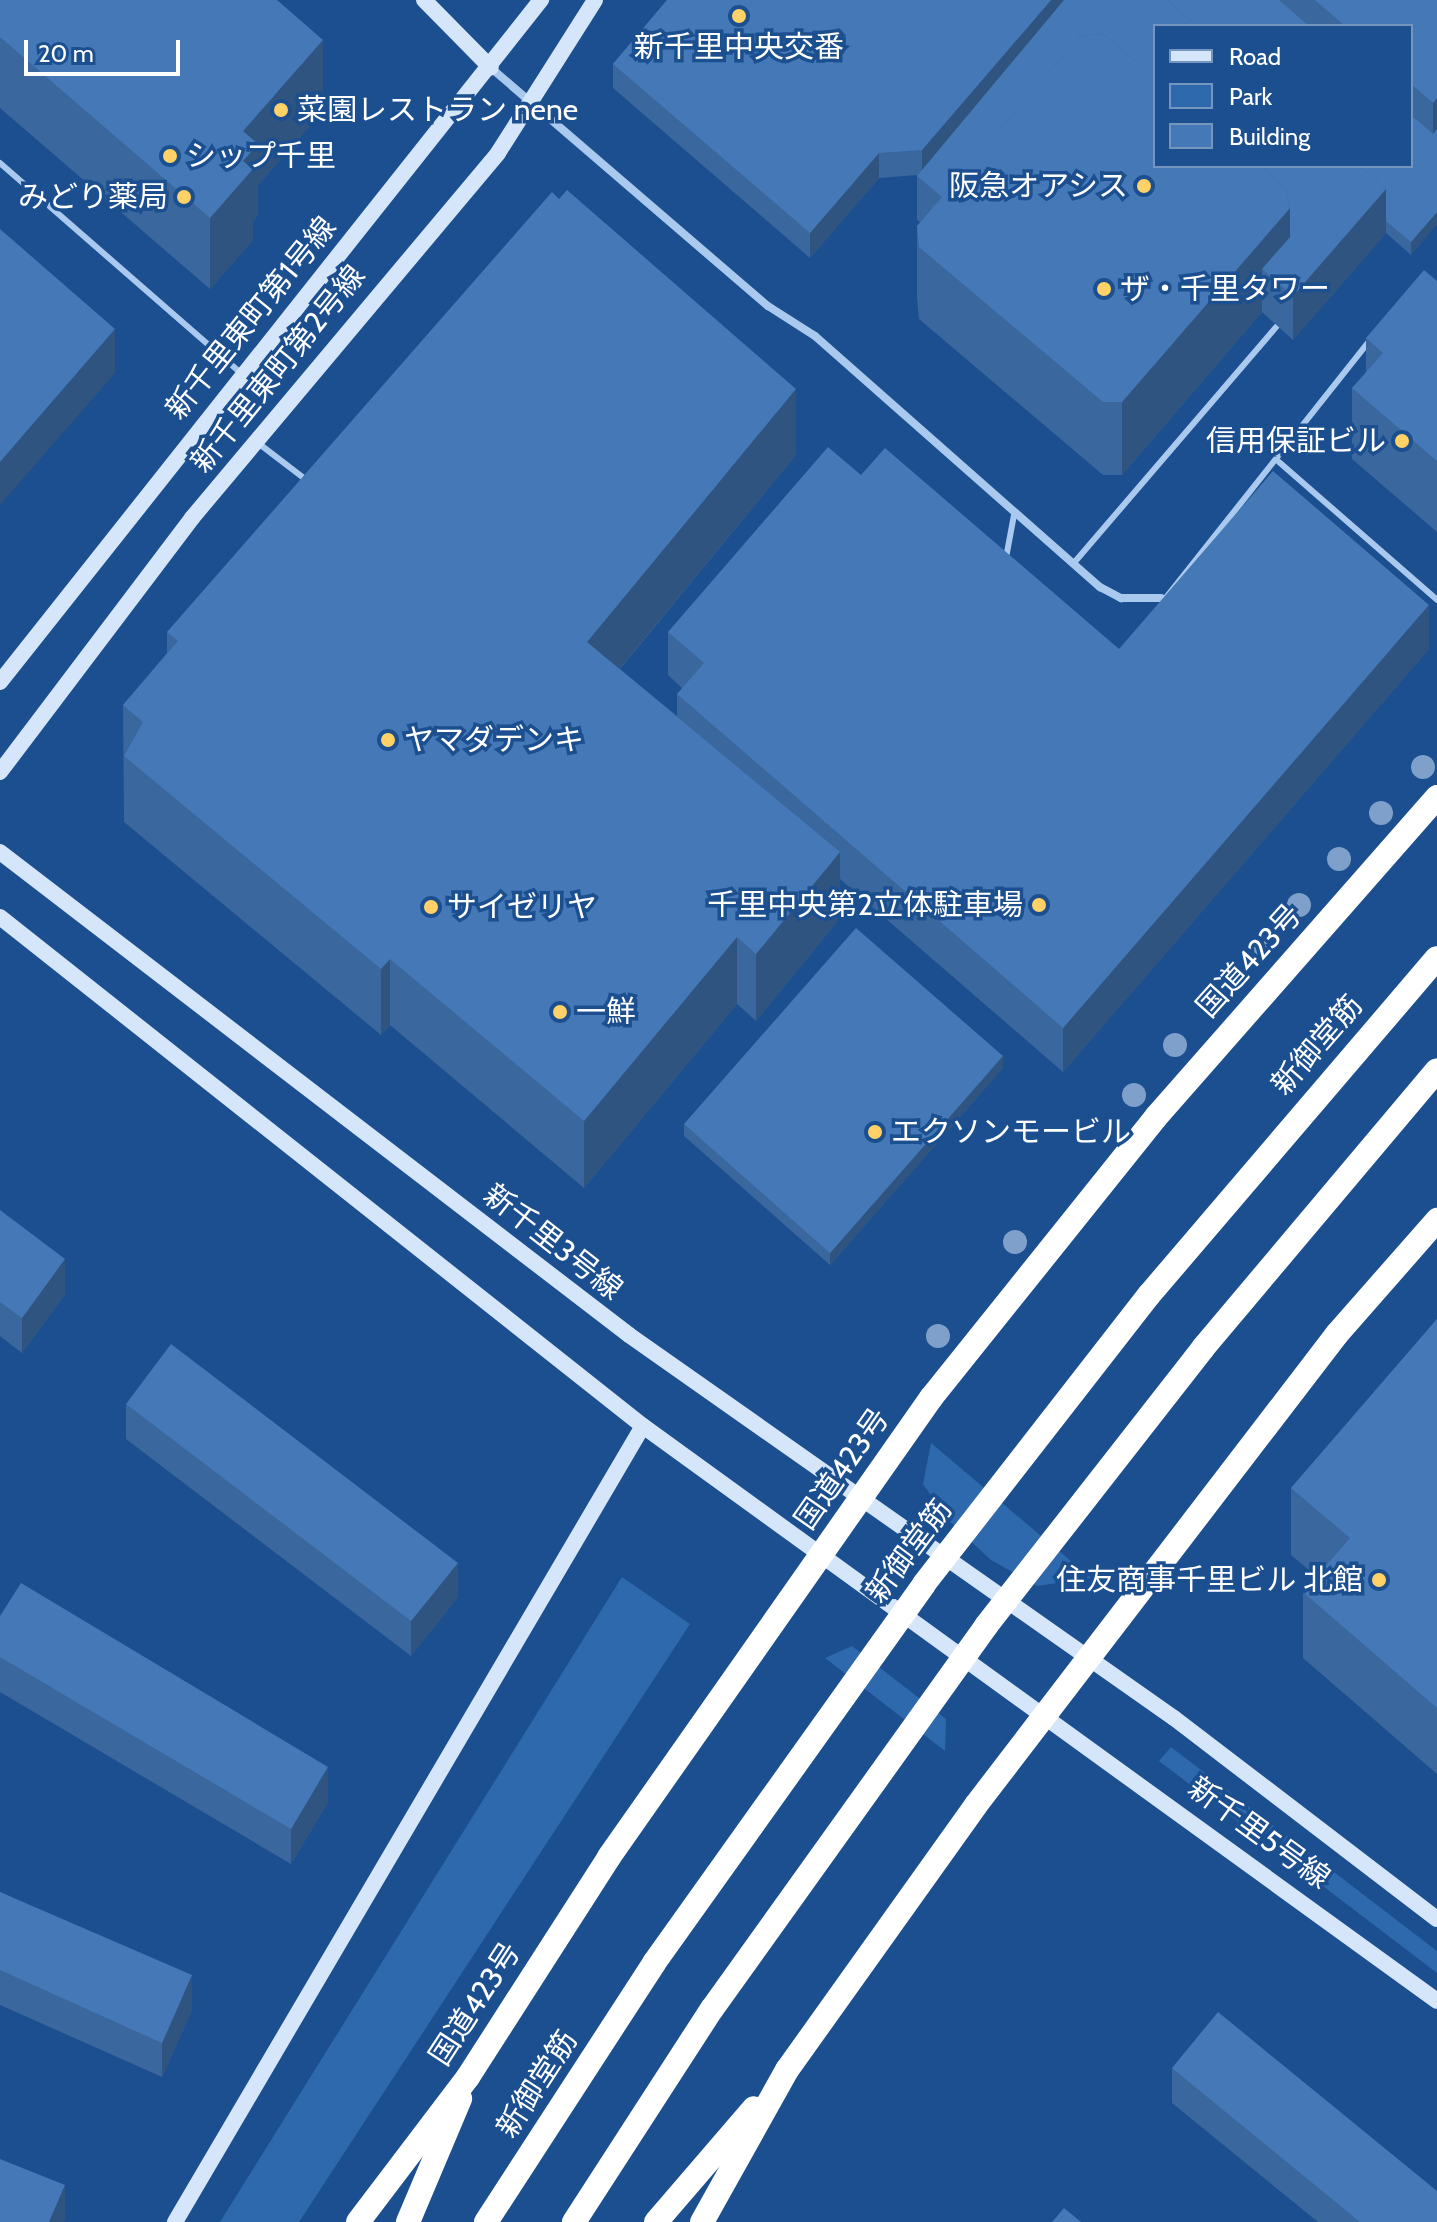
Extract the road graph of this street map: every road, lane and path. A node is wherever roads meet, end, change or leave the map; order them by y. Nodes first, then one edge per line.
1 (424, 0) edge
2 (541, 0) edge
3 (595, 0) edge
4 (491, 68) junction
5 (530, 103) junction
6 (0, 163) edge
7 (1277, 326) edge
8 (1382, 326) edge
9 (240, 372) junction
10 (255, 440) junction
11 (1279, 462) junction
12 (317, 489) edge
13 (1014, 515) junction
14 (1073, 564) junction
15 (996, 572) edge
16 (1161, 598) junction
17 (1437, 600) edge
18 (1172, 607) edge
19 (0, 682) edge
20 (0, 772) edge
21 (1437, 797) edge
22 (0, 852) edge
23 (0, 917) edge
24 (1437, 958) edge
25 (1437, 1070) edge
26 (1437, 1220) edge
27 (643, 1426) junction
28 (860, 1498) junction
29 (822, 1554) junction
30 (1086, 1657) junction
31 (1045, 1714) junction
32 (1437, 1919) edge
33 (1437, 2001) edge
34 (787, 2070) junction
35 (468, 2077) junction
36 (175, 2222) edge
37 (358, 2222) edge
38 (408, 2222) edge
39 (486, 2222) edge
40 (574, 2222) edge
41 (656, 2222) edge
42 (702, 2222) edge

1 - 4 street
2 - 4 street
3 - 5 street, 新千里東町第2号線
4 - 5 street
4 - 9 street, 新千里東町第1号線
5 - 10 street, 新千里東町第2号線
5 - 13 street
6 - 9 lane
7 - 14 lane
8 - 11 lane
9 - 19 street, 新千里東町第1号線
10 - 12 lane
10 - 20 street, 新千里東町第2号線
11 - 16 lane
11 - 17 lane
13 - 14 street
13 - 15 lane
14 - 16 street
16 - 18 lane
21 - 28 highway, 国道423号
22 - 28 street, 新千里3号線
23 - 27 street
24 - 39 highway, 新御堂筋, bridge
25 - 40 highway, bridge
26 - 30 highway
27 - 29 street
27 - 36 street
28 - 29 highway, 国道423号
28 - 30 street, 新千里3号線
29 - 31 street
29 - 35 highway, 国道423号
30 - 31 highway
30 - 32 street, 新千里5号線
31 - 33 street, 新千里5号線
31 - 34 highway
34 - 41 highway
34 - 42 highway
35 - 37 highway, 国道423号
35 - 38 highway

